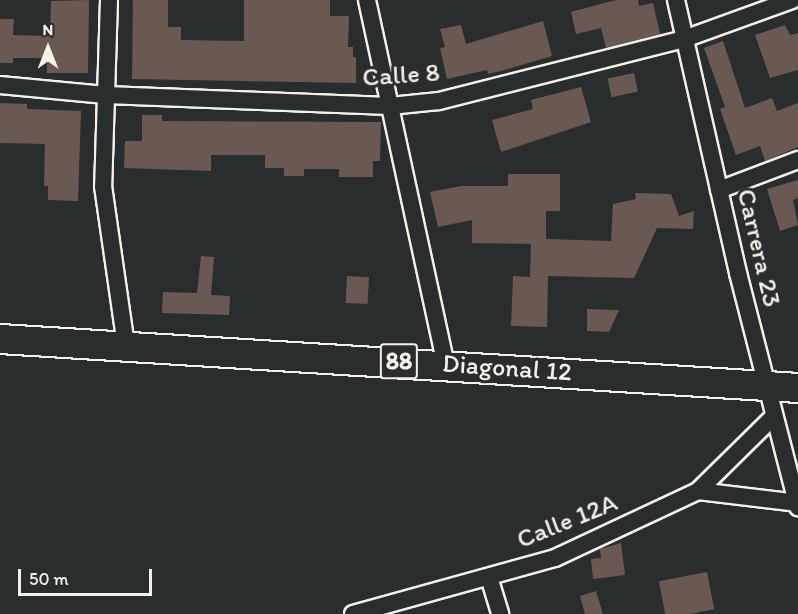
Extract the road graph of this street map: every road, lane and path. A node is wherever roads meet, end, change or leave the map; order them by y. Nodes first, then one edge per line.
1 (109, 0) edge
2 (367, 0) edge
3 (676, 0) edge
4 (792, 0) edge
5 (684, 39) junction
6 (0, 85) edge
7 (106, 95) junction
8 (390, 106) junction
9 (798, 160) edge
10 (719, 190) junction
11 (0, 339) edge
12 (126, 345) junction
13 (446, 364) junction
14 (786, 384) edge
15 (774, 416) junction
16 (698, 491) junction
17 (798, 504) edge
18 (489, 578) junction
19 (353, 614) edge
20 (500, 614) edge

1 - 7 street
2 - 8 street
3 - 5 street, Carrera 23
4 - 5 street, Calle 8
5 - 8 street, Calle 8
5 - 10 street, Carrera 23
6 - 7 street, Calle 8
7 - 8 street, Calle 8
7 - 12 street
8 - 13 street
9 - 10 street
10 - 14 street, Carrera 23
11 - 12 highway, Diagonal 12 / 88
12 - 13 highway, Diagonal 12 / 88
13 - 14 highway, Diagonal 12 / 88
14 - 15 street, Carrera 23
15 - 16 street
15 - 17 street, Carrera 23
16 - 17 street
16 - 18 street, Calle 12A
18 - 19 street, Calle 12A
18 - 20 street

